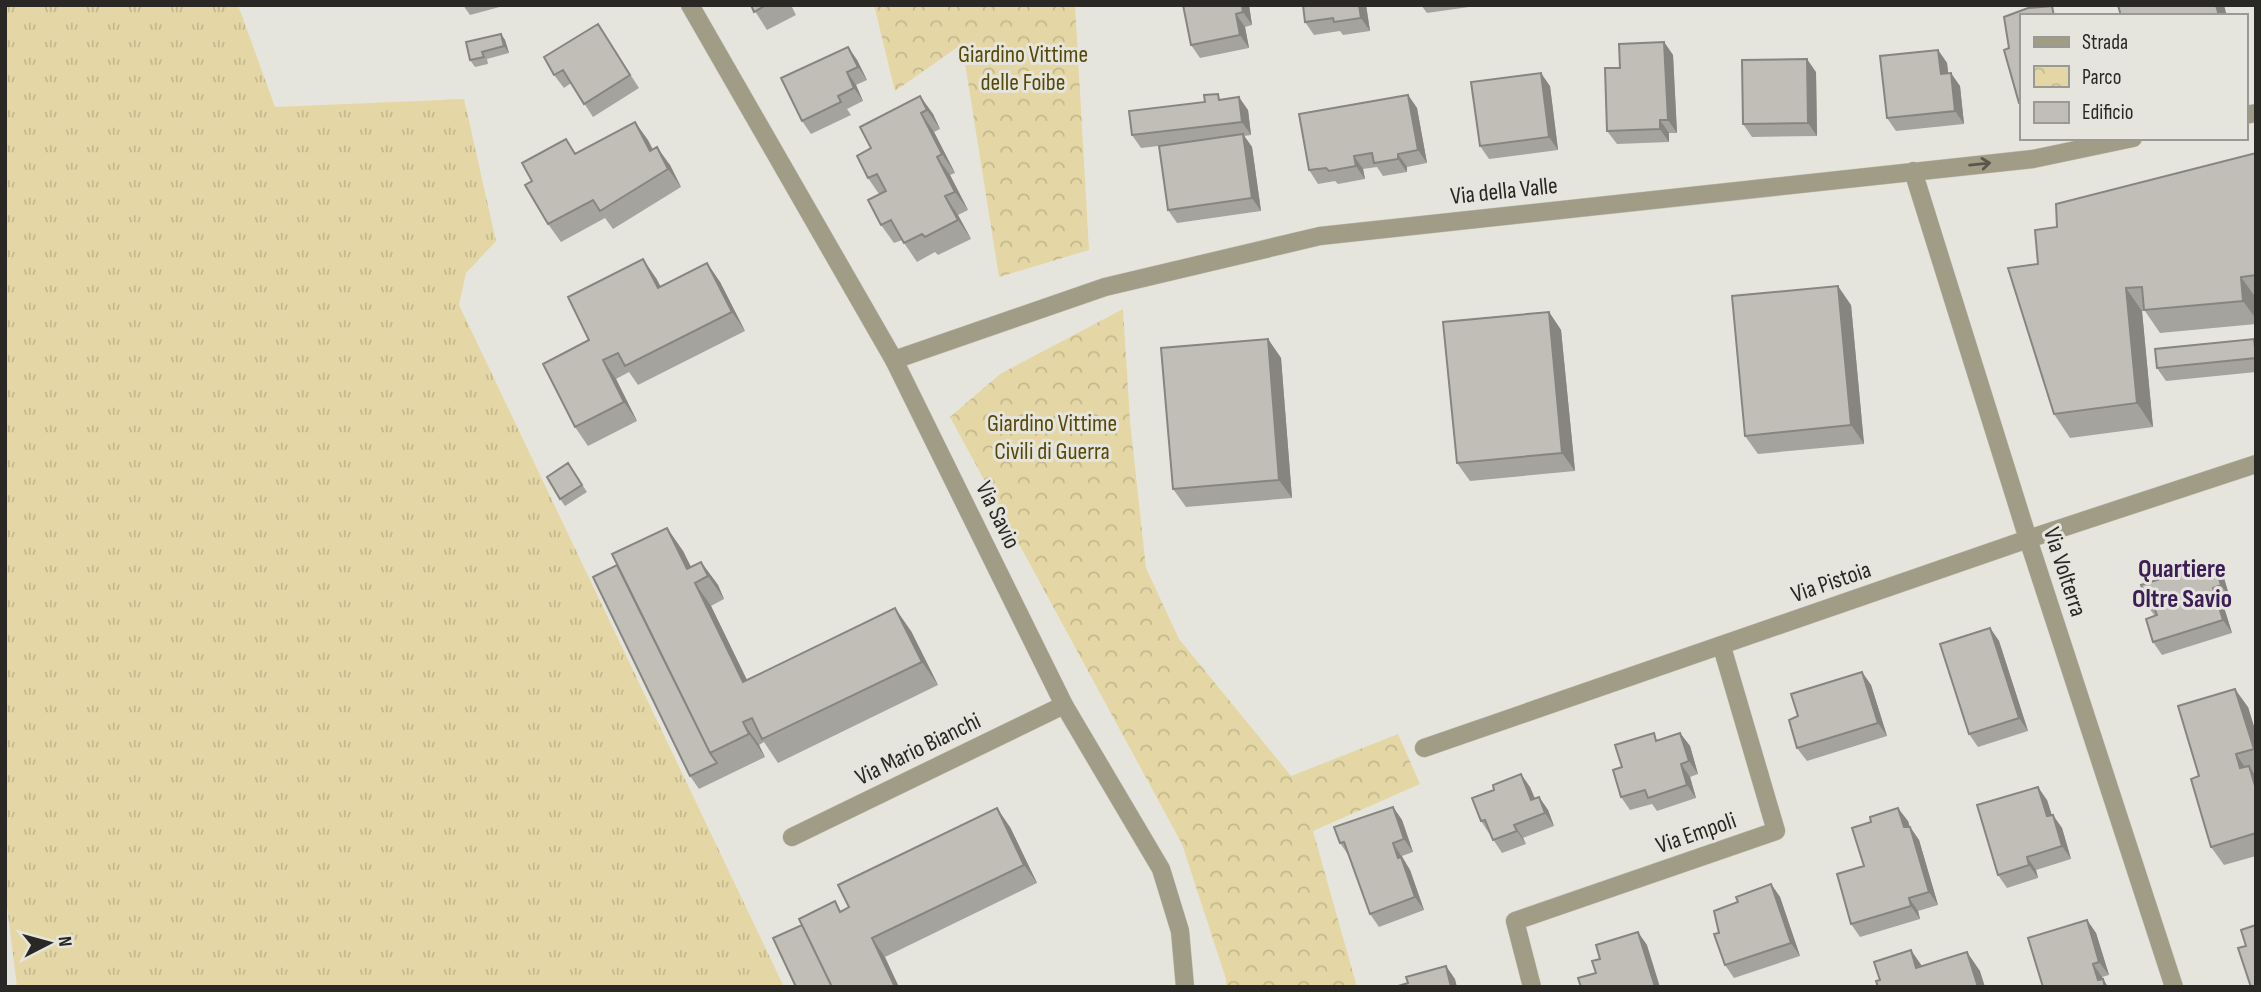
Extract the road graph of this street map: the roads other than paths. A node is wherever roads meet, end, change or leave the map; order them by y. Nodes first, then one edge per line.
1 (690, 5) edge
2 (2123, 140) edge
3 (1913, 170) junction
4 (894, 360) junction
5 (2256, 464) edge
6 (2028, 539) junction
7 (1722, 647) junction
8 (1064, 705) junction
9 (1424, 748) dead end
10 (792, 837) dead end
11 (1185, 987) edge
12 (1532, 987) edge
13 (2174, 987) edge

1 - 4 street, Via Savio
3 -> 2 street, Via della Valle
3 - 4 street, Via della Valle
3 - 6 street, Via Volterra
4 - 8 street, Via Savio
5 - 6 street, Via Pistoia
6 - 7 street, Via Pistoia
6 - 13 street, Via Volterra
7 - 9 street, Via Pistoia
7 - 12 street, Via Empoli
8 - 10 street, Via Mario Bianchi
8 - 11 street, Via Savio

